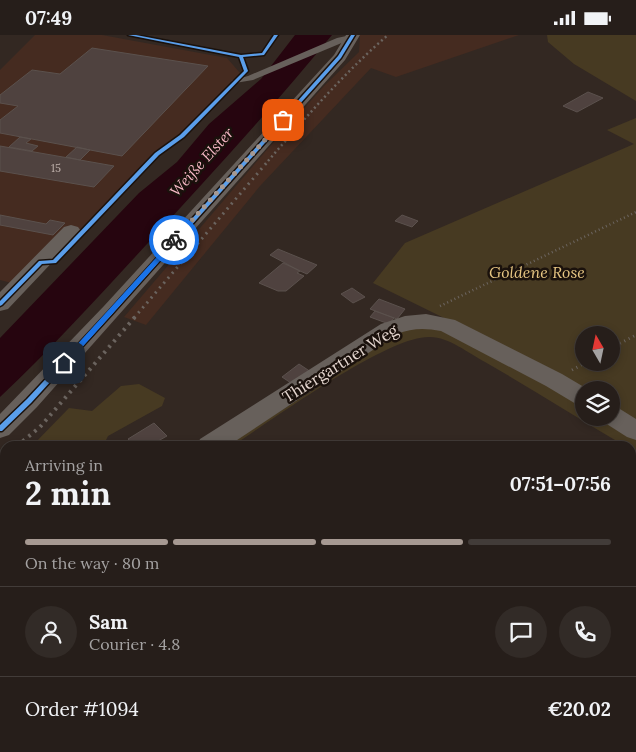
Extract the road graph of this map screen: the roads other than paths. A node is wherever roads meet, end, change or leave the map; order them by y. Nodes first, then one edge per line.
1 (348, 38) edge
2 (235, 81) dead end
3 (71, 231) dead end
4 (0, 304) edge
5 (575, 393) edge
6 (620, 421) edge
7 (0, 429) edge
8 (636, 431) edge
9 (218, 441) edge

1 - 2 lane
1 - 7 street
3 - 4 street
5 - 9 street, Thiergartner Weg
6 - 8 street

